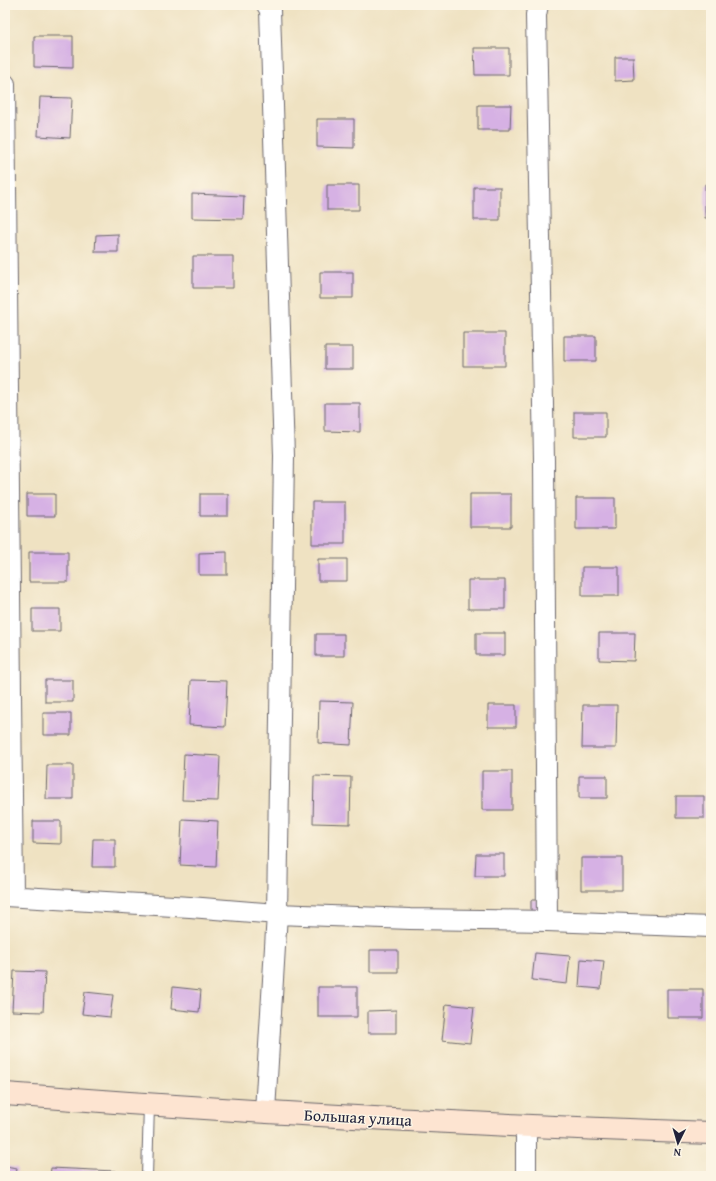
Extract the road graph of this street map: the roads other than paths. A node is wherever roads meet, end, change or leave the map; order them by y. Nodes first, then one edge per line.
1 (267, 5) edge
2 (538, 5) edge
3 (5, 84) edge
4 (9, 896) edge
5 (277, 914) junction
6 (547, 921) junction
7 (711, 926) edge
8 (5, 1094) edge
9 (149, 1105) junction
10 (265, 1111) junction
11 (526, 1126) junction
12 (711, 1133) edge
13 (147, 1176) edge
14 (526, 1176) edge

1 - 5 street
2 - 6 street
3 - 4 street
4 - 5 street
5 - 6 street
5 - 10 street
6 - 7 street
8 - 9 street, Большая улица
9 - 10 street, Большая улица
9 - 13 lane
10 - 11 street, Большая улица
11 - 12 street, Большая улица
11 - 14 street

